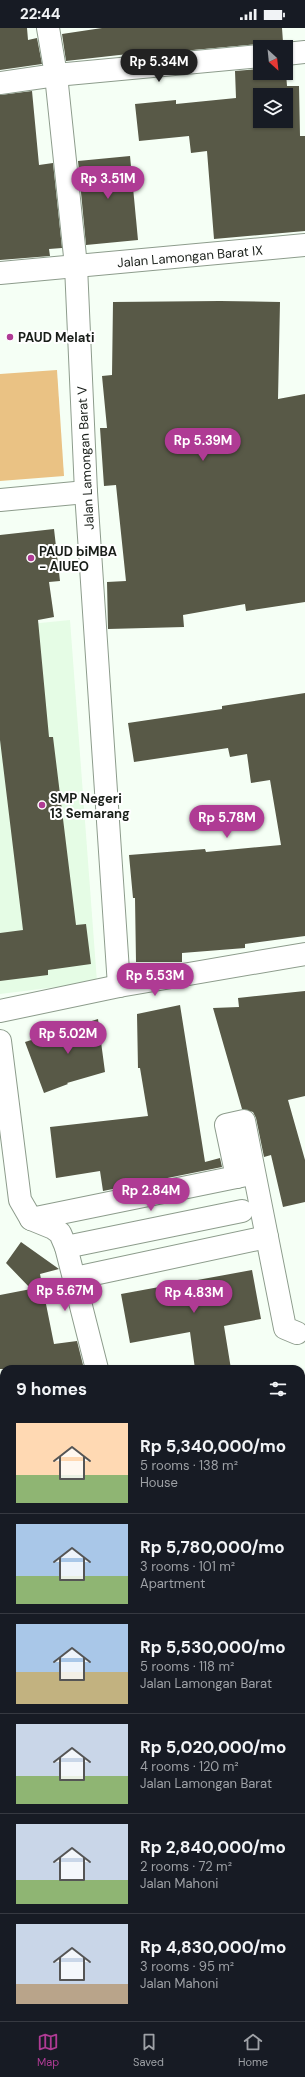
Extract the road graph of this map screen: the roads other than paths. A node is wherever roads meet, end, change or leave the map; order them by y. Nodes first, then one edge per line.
1 (48, 28) edge
2 (305, 52) edge
3 (293, 53) edge
4 (253, 57) edge
5 (56, 75) junction
6 (0, 82) edge
7 (305, 245) edge
8 (76, 266) junction
9 (0, 273) edge
10 (86, 492) junction
11 (0, 500) edge
12 (305, 954) edge
13 (119, 986) junction
14 (0, 1011) edge
15 (0, 1041) edge
16 (242, 1211) dead end
17 (31, 1219) junction
18 (267, 1237) junction
19 (66, 1246) junction
20 (74, 1278) junction
21 (297, 1333) dead end
22 (96, 1365) edge

1 - 5 street, Jalan Lamongan Barat V
2 - 3 street
4 - 5 street
5 - 6 street
5 - 8 street, Jalan Lamongan Barat V
7 - 8 street, Jalan Lamongan Barat IX
8 - 9 street, Jalan Lamongan Barat IX
8 - 10 street, Jalan Lamongan Barat V
10 - 11 street
10 - 13 street, Jalan Lamongan Barat V
12 - 13 street
13 - 14 street
15 - 17 street
16 - 19 street
17 - 18 street
17 - 19 street
18 - 20 street
18 - 21 street
19 - 20 street
20 - 22 street

